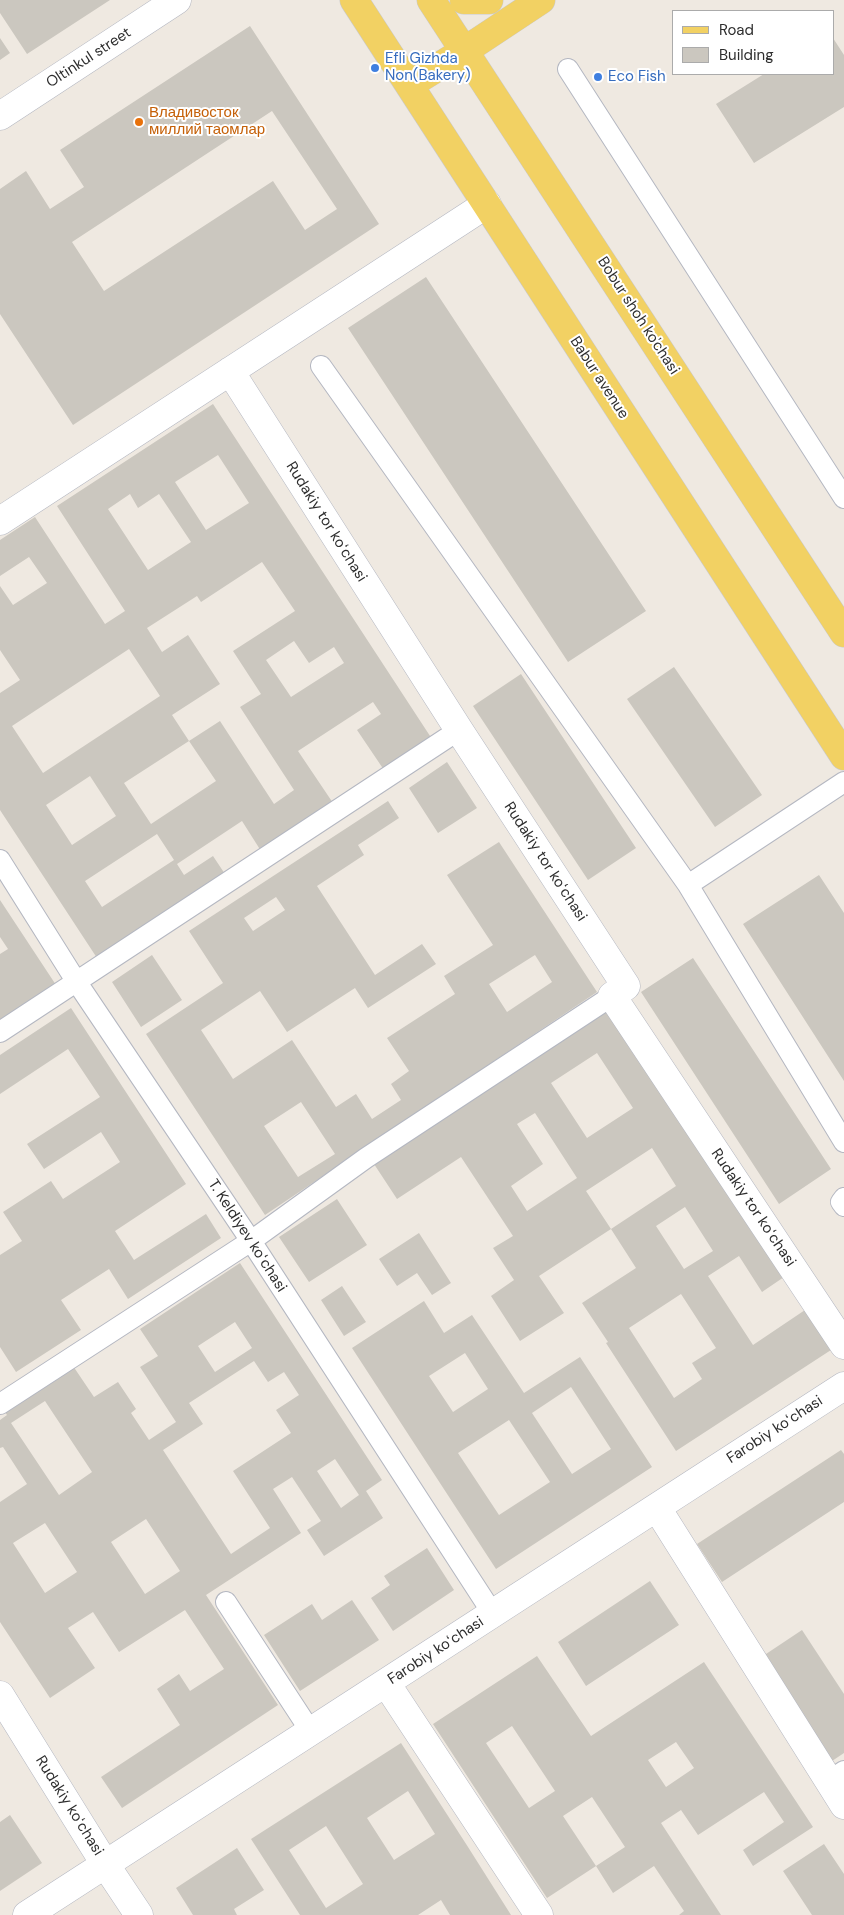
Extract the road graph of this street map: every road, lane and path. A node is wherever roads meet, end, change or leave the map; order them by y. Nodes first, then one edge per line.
1 (177, 0) edge
2 (431, 0) edge
3 (464, 0) edge
4 (489, 0) edge
5 (541, 0) edge
6 (359, 2) edge
7 (464, 51) junction
8 (568, 69) dead end
9 (409, 85) junction
10 (0, 116) edge
11 (487, 204) junction
12 (321, 366) dead end
13 (230, 370) junction
14 (844, 498) edge
15 (0, 521) edge
16 (844, 633) edge
17 (459, 730) junction
18 (844, 756) edge
19 (844, 782) edge
20 (0, 860) edge
21 (688, 886) junction
22 (76, 981) junction
23 (612, 996) junction
24 (0, 1032) edge
25 (844, 1142) edge
26 (844, 1198) edge
27 (844, 1206) edge
28 (251, 1241) junction
29 (844, 1345) edge
30 (844, 1386) edge
31 (0, 1404) edge
32 (657, 1508) junction
33 (226, 1602) dead end
34 (493, 1614) junction
35 (386, 1684) junction
36 (0, 1695) edge
37 (311, 1732) junction
38 (836, 1776) edge
39 (844, 1805) edge
40 (105, 1864) junction
41 (27, 1915) edge
42 (139, 1915) edge
43 (539, 1915) edge

1 - 10 street, Oltinkul street
2 - 7 main road, Bobur shoh ko'chasi
3 - 4 main road
5 - 7 main road
6 - 9 main road, Babur avenue
7 - 9 main road
7 - 16 main road, Bobur shoh ko'chasi
8 - 14 lane
9 - 11 main road, Babur avenue
11 - 13 street
11 - 18 main road, Babur avenue
12 - 21 lane
13 - 15 street
13 - 17 street, Rudakiy tor koʻchasi
17 - 22 lane
17 - 23 street, Rudakiy tor koʻchasi
19 - 21 lane
20 - 22 lane, T. Keldiyev koʻchasi
21 - 25 lane
22 - 24 lane
22 - 28 lane, T. Keldiyev koʻchasi
23 - 28 lane
23 - 29 street, Rudakiy tor koʻchasi
26 - 27 lane
28 - 31 lane
28 - 34 lane, T. Keldiyev koʻchasi
30 - 32 street, Farobiy koʻchasi
32 - 34 street, Farobiy koʻchasi
32 - 38 street
33 - 37 lane
34 - 35 street, Farobiy koʻchasi
35 - 37 street, Farobiy koʻchasi
35 - 43 street
36 - 40 street, Rudakiy koʻchasi
37 - 40 street, Farobiy koʻchasi
38 - 39 street
40 - 41 street, Farobiy koʻchasi
40 - 42 street, Rudakiy koʻchasi

